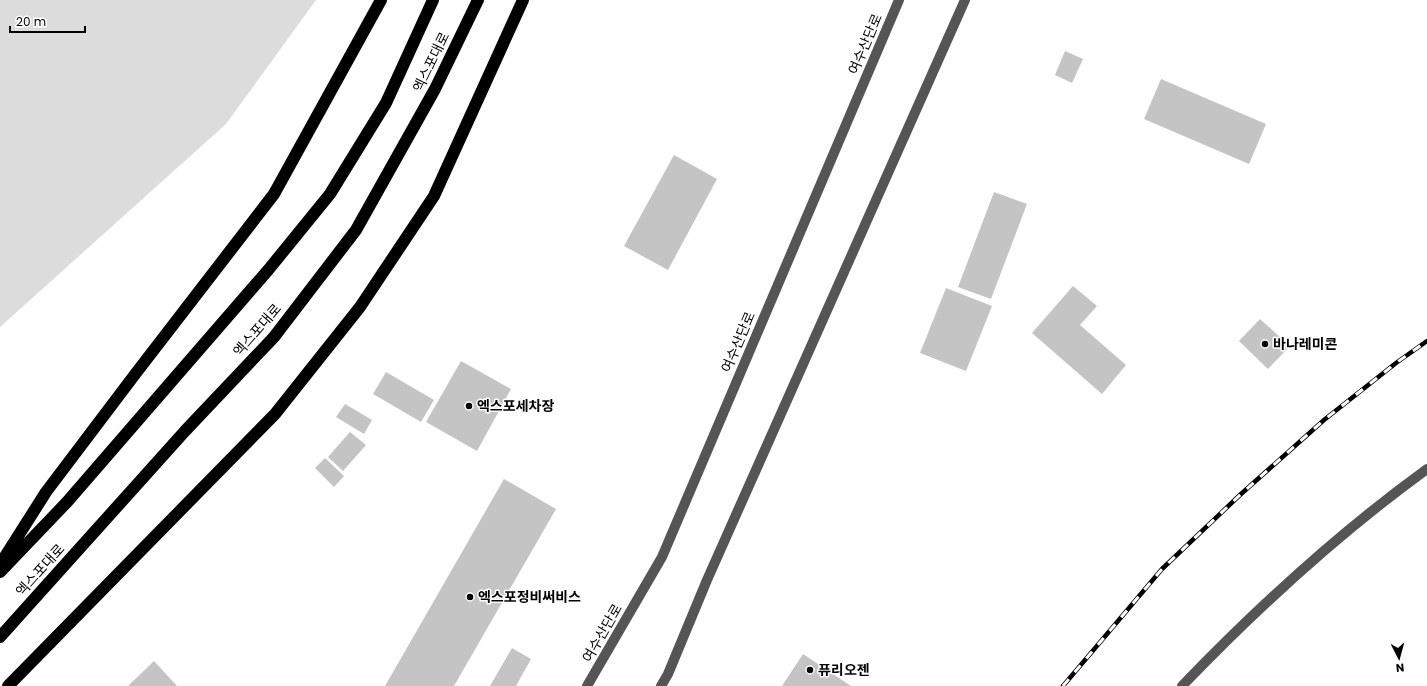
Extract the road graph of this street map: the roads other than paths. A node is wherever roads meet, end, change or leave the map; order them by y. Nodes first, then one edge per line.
1 (381, 0) edge
2 (433, 0) edge
3 (478, 0) edge
4 (523, 0) edge
5 (899, 0) edge
6 (965, 0) edge
7 (1427, 469) edge
8 (0, 566) edge
9 (0, 572) edge
10 (0, 637) edge
11 (8, 686) edge
12 (587, 686) edge
13 (661, 686) edge
14 (1182, 686) edge

1 - 8 highway
2 - 9 highway, 엑스포대로
3 - 10 highway, 엑스포대로
4 - 11 highway
5 - 12 street, 여수산단로
6 - 13 street
7 - 14 street

